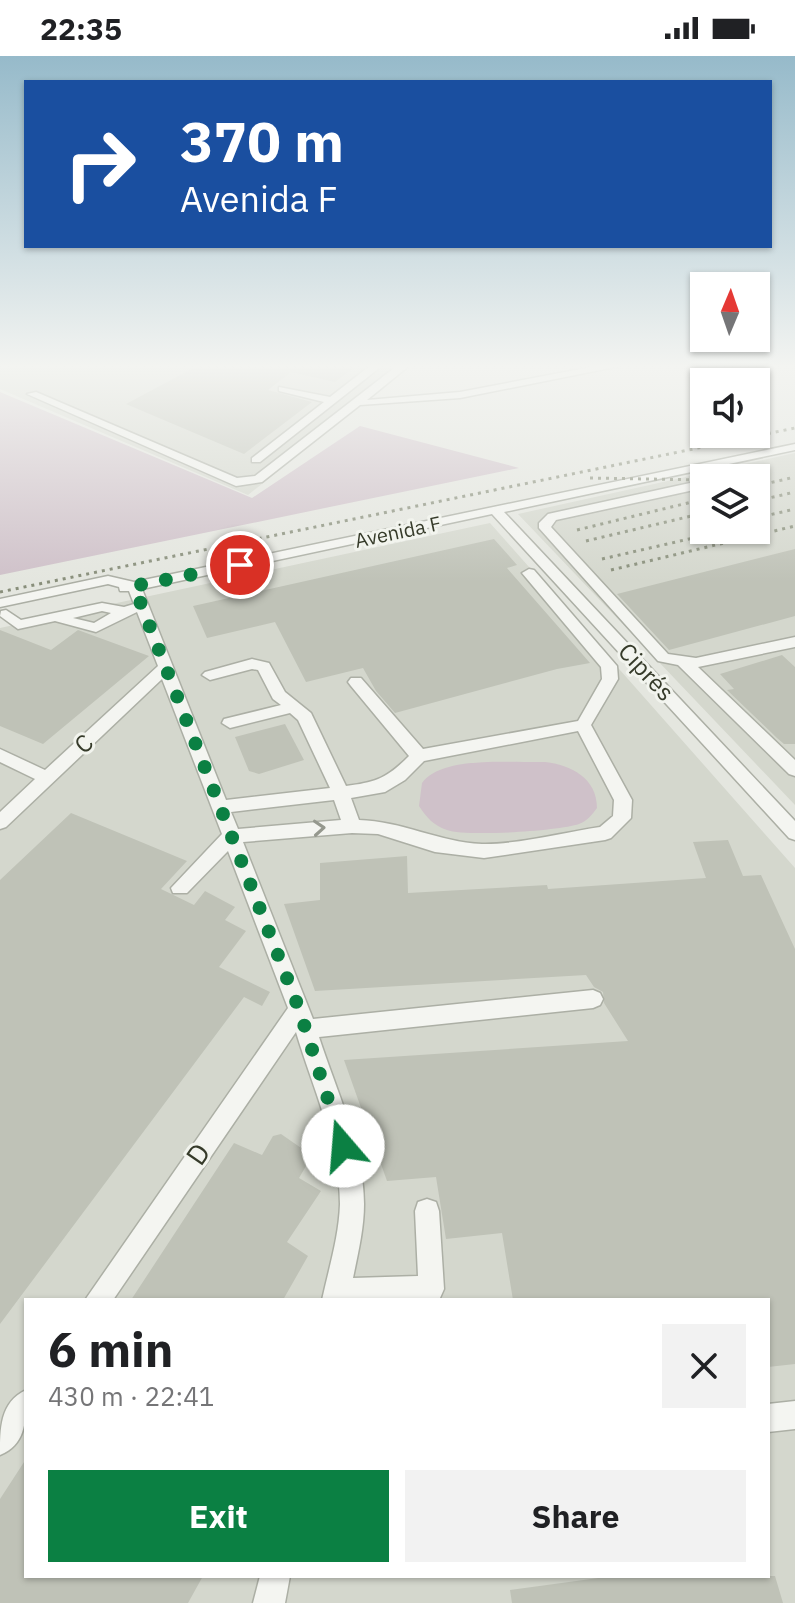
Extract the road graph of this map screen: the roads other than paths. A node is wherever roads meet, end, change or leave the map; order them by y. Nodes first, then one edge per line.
1 (132, 437) edge
2 (285, 437) edge
3 (312, 437) edge
4 (795, 447) edge
5 (256, 460) dead end
6 (690, 487) dead end
7 (497, 512) junction
8 (211, 570) junction
9 (529, 573) dead end
10 (108, 580) junction
11 (134, 586) junction
12 (85, 604) junction
13 (133, 608) junction
14 (2, 611) edge
15 (56, 617) junction
16 (795, 642) edge
17 (684, 663) junction
18 (167, 666) junction
19 (210, 675) dead end
20 (356, 682) dead end
21 (293, 707) junction
22 (230, 723) dead end
23 (583, 725) junction
24 (0, 755) edge
25 (419, 756) junction
26 (795, 770) edge
27 (47, 778) junction
28 (341, 793) junction
29 (272, 801) junction
30 (219, 807) junction
31 (0, 822) edge
32 (352, 826) junction
33 (278, 832) junction
34 (795, 833) edge
35 (231, 836) junction
36 (180, 888) dead end
37 (593, 999) dead end
38 (302, 1019) junction
39 (427, 1211) dead end
40 (432, 1295) edge
41 (336, 1296) edge
42 (99, 1298) edge
43 (24, 1407) edge
44 (0, 1441) edge
45 (275, 1578) edge
46 (269, 1603) edge

1 - 3 street
2 - 5 street
4 - 7 street, Avenida F
6 - 17 street
7 - 8 street, Avenida F
7 - 34 street, Ciprés
8 - 10 street
8 - 11 street, Avenida F
9 - 23 street
10 - 11 street
10 - 14 street
11 - 12 street, Avenida F
11 - 13 street
12 - 13 street
12 - 14 street, Avenida F
12 - 15 street
13 - 15 street
13 - 18 street
14 - 15 street
16 - 17 street
17 - 26 street
18 - 27 street, C
18 - 30 street
19 - 21 street
20 - 25 street
21 - 22 street
21 - 28 street
23 - 25 street
23 - 32 street
24 - 27 street
25 - 28 street
27 - 31 street, C
28 - 29 street
28 - 32 street
29 - 30 street
29 - 33 street
30 - 35 street
33 -> 32 street
33 - 35 street
35 - 36 street
35 - 38 street
37 - 38 street
38 - 41 street
38 - 42 street, D
39 - 40 street
40 - 41 street
43 - 44 street
45 - 46 street

